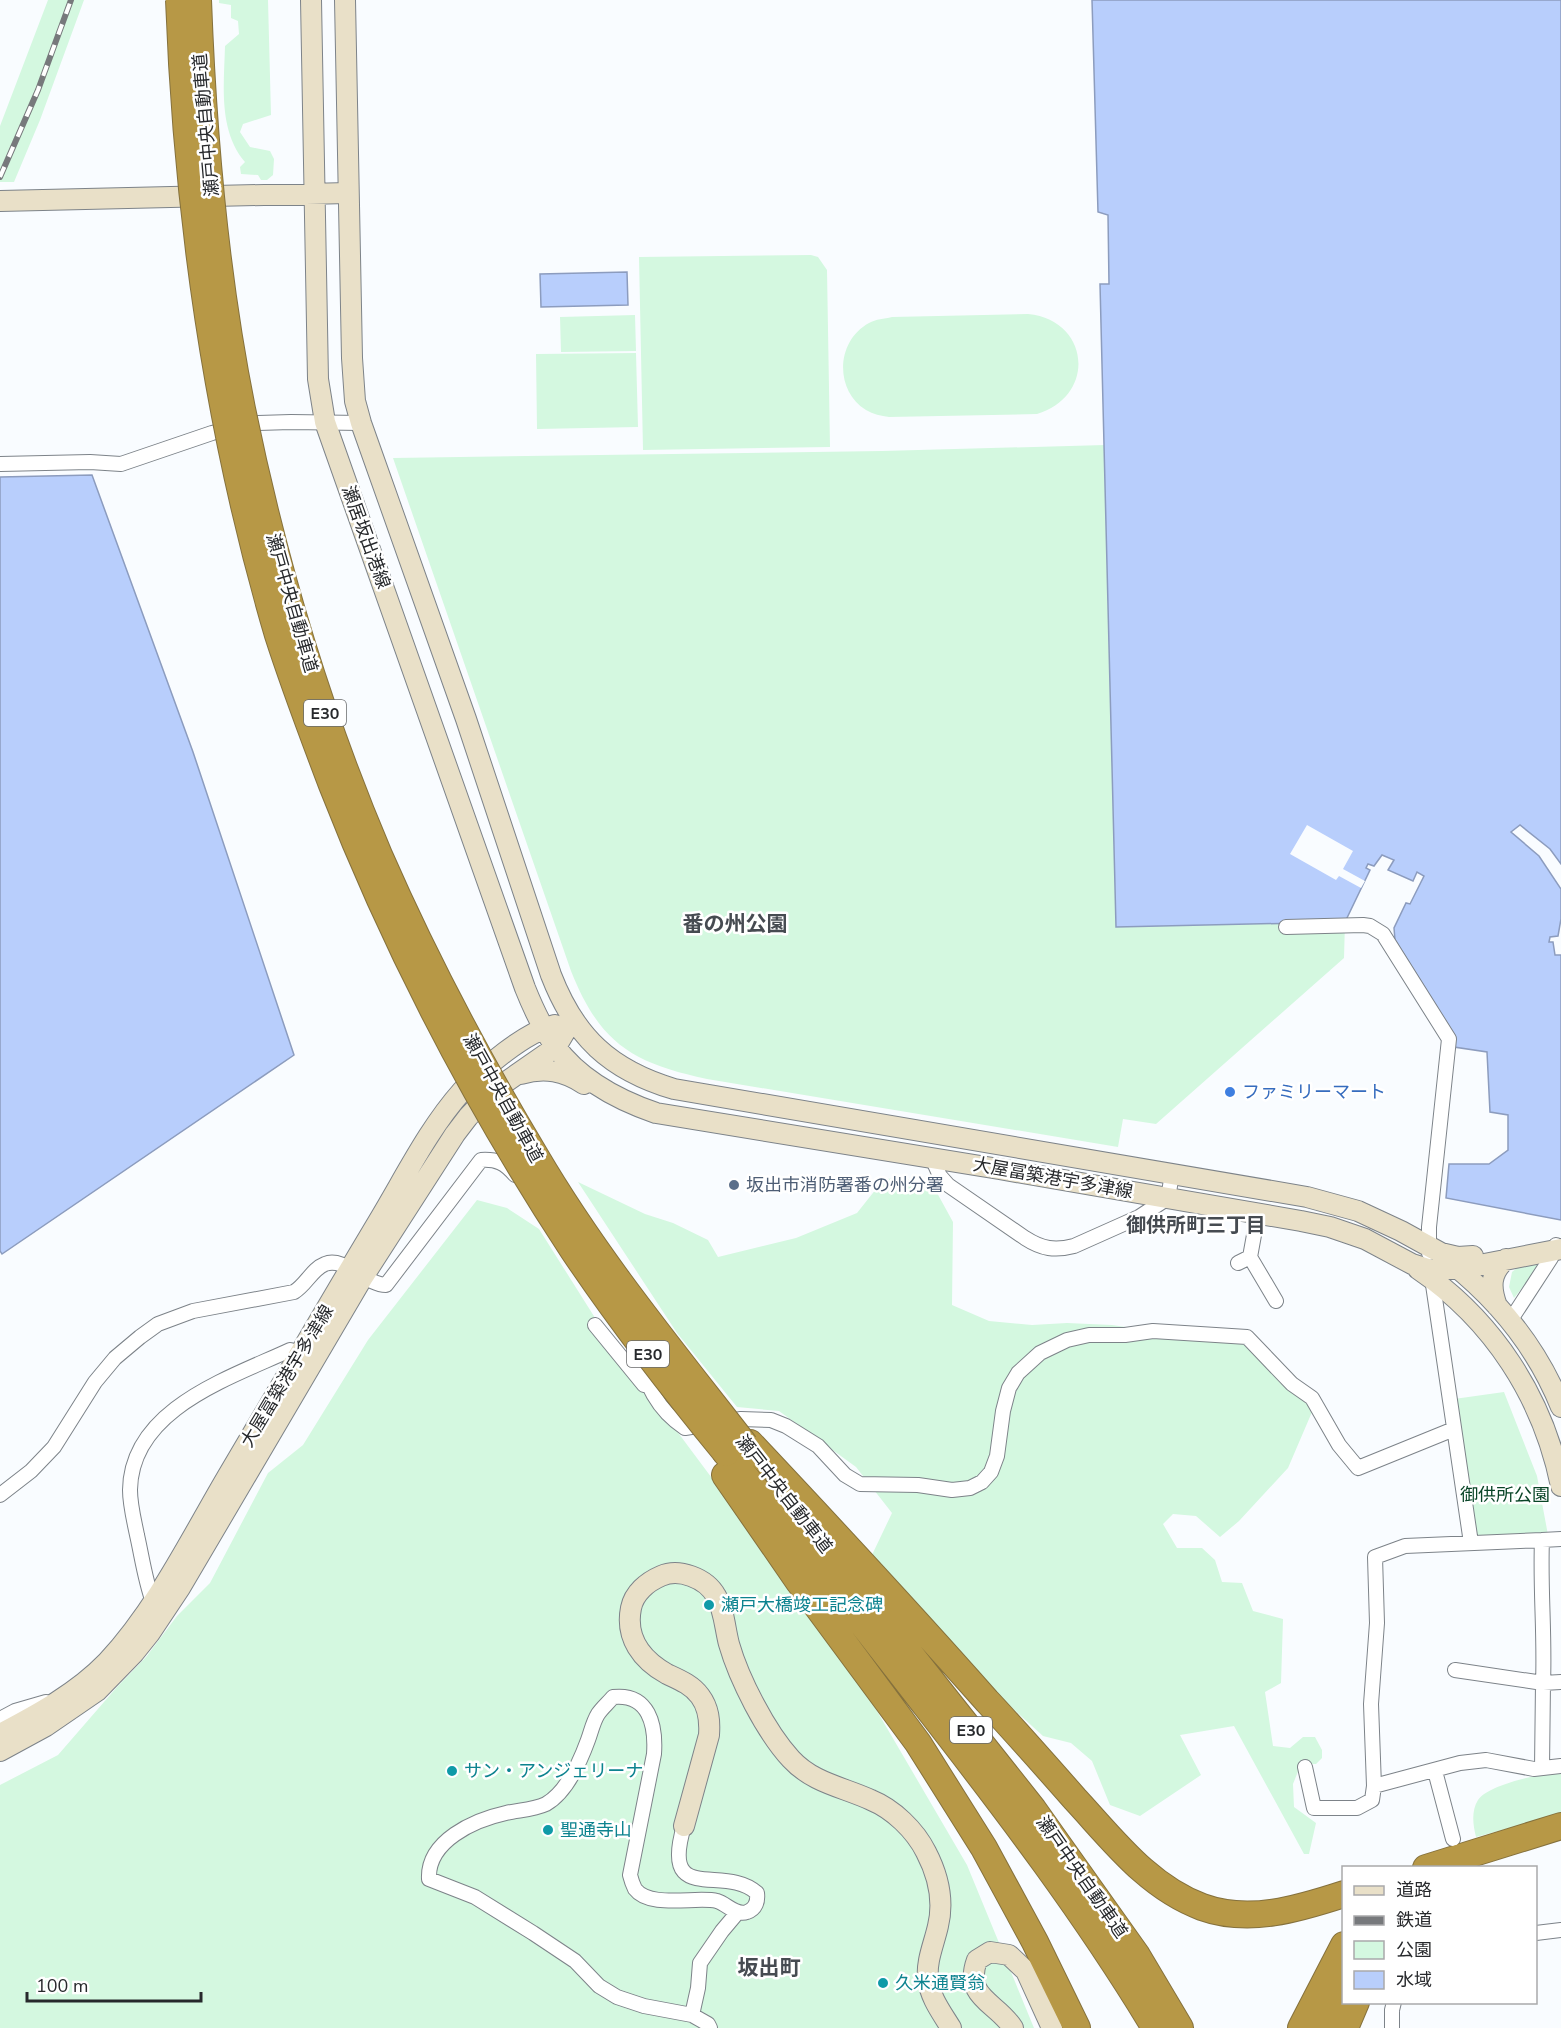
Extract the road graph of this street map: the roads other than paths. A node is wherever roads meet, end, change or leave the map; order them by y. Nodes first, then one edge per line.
1 (179, 0) edge
2 (198, 0) edge
3 (311, 0) edge
4 (345, 0) edge
5 (348, 193) junction
6 (314, 194) junction
7 (0, 201) edge
8 (325, 422) junction
9 (361, 423) junction
10 (0, 464) edge
11 (1286, 927) dead end
12 (572, 1020) junction
13 (543, 1027) junction
14 (556, 1047) junction
15 (509, 1078) junction
16 (656, 1113) junction
17 (822, 1114) junction
18 (818, 1139) junction
19 (932, 1158) junction
20 (1172, 1174) junction
21 (1168, 1198) junction
22 (1258, 1213) junction
23 (1559, 1244) edge
24 (1429, 1247) junction
25 (1506, 1259) junction
26 (1469, 1266) junction
27 (356, 1273) junction
28 (1432, 1274) junction
29 (1276, 1301) dead end
30 (1503, 1314) junction
31 (1478, 1320) junction
32 (595, 1325) dead end
33 (301, 1353) junction
34 (653, 1396) junction
35 (1561, 1407) edge
36 (1454, 1430) junction
37 (734, 1450) junction
38 (234, 1480) junction
39 (1561, 1486) edge
40 (0, 1495) edge
41 (1561, 1539) edge
42 (1542, 1540) junction
43 (1471, 1543) junction
44 (159, 1607) junction
45 (1455, 1670) dead end
46 (1561, 1682) edge
47 (1543, 1683) junction
48 (64, 1697) junction
49 (0, 1719) edge
50 (0, 1734) edge
51 (0, 1753) edge
52 (1561, 1766) edge
53 (1305, 1767) dead end
54 (1542, 1768) junction
55 (1435, 1771) junction
56 (1374, 1786) junction
57 (684, 1826) joint
58 (1561, 1826) edge
59 (1453, 1839) dead end
60 (1561, 1840) edge
61 (1432, 1866) edge
62 (1485, 1866) edge
63 (1342, 1895) edge
64 (738, 1912) junction
65 (1561, 1930) edge
66 (1537, 1933) edge
67 (1342, 1949) edge
68 (1342, 1987) edge
69 (1355, 2004) edge
70 (1394, 2004) edge
71 (692, 2015) junction
72 (711, 2028) edge
73 (951, 2028) edge
74 (1013, 2028) edge
75 (1052, 2028) edge
76 (1077, 2028) edge
77 (1155, 2028) edge
78 (1180, 2028) edge
79 (1301, 2028) edge
80 (1324, 2028) edge
81 (1345, 2028) edge
82 (1392, 2028) edge

1 - 37 highway, 瀬戸中央自動車道 / E30, bridge
2 - 37 highway, 瀬戸中央自動車道 / E30, bridge
3 - 6 main road, 瀬居坂出港線
4 - 5 main road, 瀬居坂出港線
5 - 6 main road
5 - 9 main road, 瀬居坂出港線
6 - 7 main road
6 - 8 main road, 瀬居坂出港線
8 - 9 street
8 - 10 street
8 - 13 main road, 瀬居坂出港線
9 - 12 main road, 瀬居坂出港線
11 - 24 street
12 - 13 main road, 大屋冨築港宇多津線
12 - 14 main road, 大屋冨築港宇多津線
12 - 17 main road, 大屋冨築港宇多津線
13 - 14 main road, 瀬居坂出港線
13 - 27 main road, 大屋冨築港宇多津線
14 - 15 main road, 大屋冨築港宇多津線
14 - 16 main road, 大屋冨築港宇多津線
15 - 16 main road
15 - 27 main road, 大屋冨築港宇多津線
16 - 18 main road, 大屋冨築港宇多津線
17 - 18 main road
17 - 20 main road, 大屋冨築港宇多津線
18 - 19 main road, 大屋冨築港宇多津線
19 - 21 main road, 大屋冨築港宇多津線
19 - 21 street
20 - 21 street
20 - 24 main road, 大屋冨築港宇多津線
21 - 22 main road, 大屋冨築港宇多津線
22 - 28 main road, 大屋冨築港宇多津線
22 - 29 street
23 - 25 main road, 大屋冨築港宇多津線
23 - 26 main road, 大屋冨築港宇多津線
23 - 30 street
24 - 26 main road
24 - 26 main road, 大屋冨築港宇多津線
24 - 28 street
25 - 26 main road, 大屋冨築港宇多津線
25 - 30 main road
26 - 28 main road, 大屋冨築港宇多津線
26 - 30 main road
26 - 31 main road
27 - 33 main road, 大屋冨築港宇多津線
27 - 34 street
27 - 38 main road, 大屋冨築港宇多津線
27 - 40 street
28 - 31 main road
28 - 36 street
30 - 35 main road
31 - 39 main road
32 - 34 street
33 - 38 main road, 大屋冨築港宇多津線
33 - 44 street
34 - 36 street
36 - 43 street
37 - 63 highway
37 - 76 highway
37 - 77 highway, 瀬戸中央自動車道 / E30
37 - 78 highway, 瀬戸中央自動車道 / E30
38 - 44 main road, 大屋冨築港宇多津線
41 - 42 street
42 - 43 street
42 - 47 street
43 - 56 street
44 - 48 main road, 大屋冨築港宇多津線
44 - 51 main road, 大屋冨築港宇多津線
45 - 47 street
46 - 47 street
47 - 54 street
48 - 49 street
48 - 50 main road, 大屋冨築港宇多津線
52 - 54 street
53 - 56 street
54 - 55 street
55 - 56 street
55 - 59 street
57 - 64 street
57 - 73 main road
58 - 61 highway
60 - 62 highway
64 - 71 street
64 - 71 street
65 - 66 street
67 - 79 highway
68 - 80 highway
69 - 81 highway
70 - 82 street
71 - 72 street
74 - 75 main road

